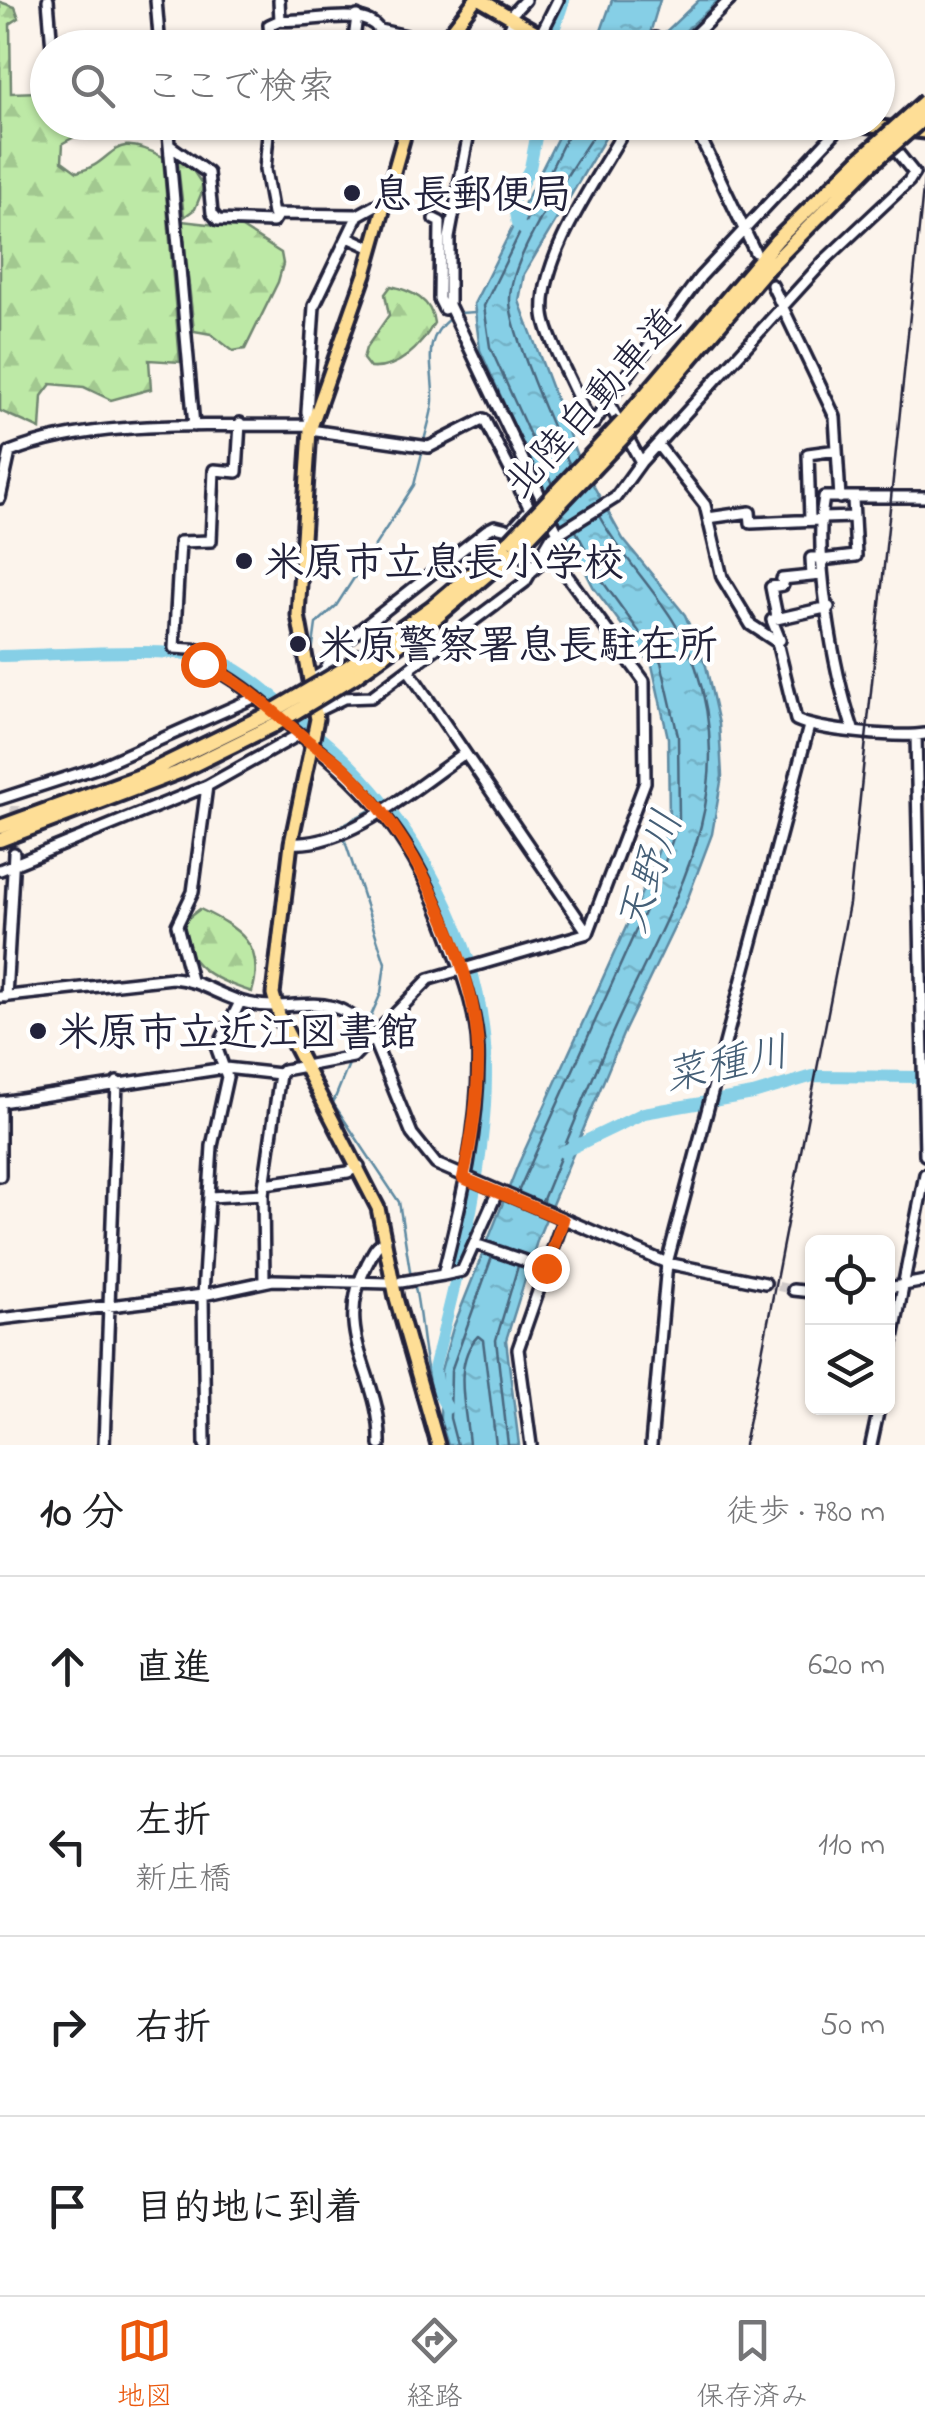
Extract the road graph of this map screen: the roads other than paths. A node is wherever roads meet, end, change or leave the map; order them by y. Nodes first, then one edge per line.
1 (48, 0) edge
2 (156, 0) edge
3 (279, 0) edge
4 (478, 0) edge
5 (524, 0) edge
6 (558, 0) edge
7 (730, 0) edge
8 (357, 16) junction
9 (512, 18) junction
10 (280, 20) junction
11 (50, 30) edge
12 (158, 30) edge
13 (270, 30) edge
14 (355, 30) edge
15 (380, 30) edge
16 (452, 30) edge
17 (507, 30) edge
18 (534, 30) edge
19 (543, 30) edge
20 (699, 30) edge
21 (925, 99) edge
22 (925, 120) edge
23 (895, 121) edge
24 (895, 131) edge
25 (925, 132) edge
26 (169, 140) edge
27 (268, 140) edge
28 (403, 140) edge
29 (468, 140) edge
30 (619, 140) edge
31 (702, 140) edge
32 (828, 140) edge
33 (878, 140) edge
34 (890, 140) edge
35 (169, 145) junction
36 (866, 165) junction
37 (386, 200) junction
38 (278, 214) junction
39 (358, 216) junction
40 (434, 219) dead end
41 (745, 227) junction
42 (348, 237) junction
43 (372, 248) junction
44 (755, 252) dead end
45 (772, 284) dead end
46 (449, 305) junction
47 (784, 305) junction
48 (608, 402) junction
49 (240, 423) junction
50 (194, 426) junction
51 (626, 426) junction
52 (310, 428) junction
53 (658, 445) junction
54 (5, 450) edge
55 (837, 450) junction
56 (641, 462) junction
57 (925, 497) edge
58 (0, 498) edge
59 (840, 498) junction
60 (853, 499) junction
61 (854, 517) junction
62 (708, 518) junction
63 (817, 519) junction
64 (558, 534) junction
65 (512, 540) junction
66 (821, 559) junction
67 (532, 570) junction
68 (816, 575) junction
69 (828, 608) junction
70 (777, 618) junction
71 (777, 642) junction
72 (409, 671) junction
73 (312, 678) junction
74 (256, 697) junction
75 (318, 711) junction
76 (271, 719) junction
77 (809, 726) junction
78 (853, 729) junction
79 (300, 734) junction
80 (920, 735) edge
81 (314, 736) junction
82 (466, 752) junction
83 (216, 769) tunnel mouth
84 (219, 780) junction
85 (208, 786) junction
86 (0, 799) edge
87 (383, 810) junction
88 (0, 827) edge
89 (0, 840) edge
90 (291, 843) junction
91 (14, 853) tunnel mouth
92 (13, 866) junction
93 (0, 870) edge
94 (588, 933) junction
95 (461, 968) junction
96 (191, 980) junction
97 (3, 997) edge
98 (240, 1002) junction
99 (275, 1005) junction
100 (371, 1034) junction
101 (306, 1067) junction
102 (225, 1068) junction
103 (280, 1074) junction
104 (117, 1082) junction
105 (0, 1102) edge
106 (925, 1155) edge
107 (360, 1166) junction
108 (925, 1174) edge
109 (0, 1176) edge
110 (466, 1179) junction
111 (264, 1189) junction
112 (498, 1193) junction
113 (210, 1196) junction
114 (560, 1219) junction
115 (386, 1240) junction
116 (475, 1244) junction
117 (668, 1263) junction
118 (546, 1268) junction
119 (446, 1274) junction
120 (264, 1282) junction
121 (357, 1282) junction
122 (925, 1282) edge
123 (765, 1283) tunnel mouth
124 (903, 1286) junction
125 (895, 1287) edge
126 (794, 1290) tunnel mouth
127 (805, 1291) edge
128 (204, 1295) junction
129 (106, 1306) junction
130 (0, 1319) edge
131 (895, 1328) edge
132 (877, 1415) edge
133 (104, 1445) edge
134 (205, 1445) edge
135 (380, 1445) edge
136 (438, 1445) edge
137 (531, 1445) edge
138 (651, 1445) edge
139 (871, 1445) edge

1 - 11 street
2 - 12 street
3 - 10 street
4 - 9 main road
4 - 16 main road
5 - 9 street
6 - 19 street
7 - 20 street
8 - 10 street
8 - 14 street
8 - 15 street
9 - 17 street
9 - 18 main road
10 - 13 street
21 - 23 highway, 北陸自動車道, bridge
22 - 36 highway, 北陸自動車道, bridge
24 - 25 main road
26 - 35 street
27 - 38 street
28 - 37 main road
29 - 46 street
30 - 48 street
31 - 41 street
32 - 41 street
33 - 36 highway, 北陸自動車道, bridge
34 - 47 street
35 - 38 street
35 - 50 street
36 - 51 highway, 北陸自動車道
36 - 51 highway, 北陸自動車道
37 - 39 street
37 - 43 main road
38 - 39 street
39 - 42 street
40 - 46 street
41 - 44 street
41 - 48 street
42 - 43 street
42 - 52 street
43 - 52 main road
45 - 47 street
46 - 64 street
47 - 53 street
47 - 55 street
48 - 56 street
49 - 50 street
49 - 52 street
49 - 74 street
50 - 54 street
51 - 65 highway, 北陸自動車道, bridge
52 - 65 street
52 - 73 main road
53 - 56 street
53 - 62 street
54 - 58 street
55 - 59 street
55 - 63 street
56 - 64 street
57 - 60 street
59 - 60 street
59 - 63 street
60 - 61 street
61 - 63 street
61 - 66 street
62 - 63 street
62 - 71 street
63 - 66 street
64 - 67 street
65 - 67 street
65 - 73 street
65 - 76 highway, 北陸自動車道, bridge
66 - 68 street
67 - 72 street
67 - 94 street
68 - 69 street
68 - 70 street
69 - 70 street
69 - 78 street
70 - 71 street
71 - 77 street
72 - 75 street
72 - 82 street
73 - 75 main road
74 - 79 street
74 - 86 street
75 - 81 main road
76 - 88 highway, 北陸自動車道
76 - 89 highway, 北陸自動車道
77 - 78 street
77 - 117 street
78 - 80 street
79 - 81 street
79 - 84 street
80 - 106 street
81 - 87 street
81 - 90 main road
82 - 87 street
82 - 94 street
83 - 84 street
84 - 85 street
85 - 92 street
85 - 96 street
87 - 90 street
87 - 95 street
90 - 99 main road
91 - 92 street
92 - 93 street
92 - 97 street
94 - 95 street
95 - 100 street
95 - 110 street
96 - 97 street
96 - 98 street
98 - 99 street
98 - 102 street
99 - 100 street
99 - 101 main road
100 - 101 street
100 - 110 street
101 - 103 street
101 - 107 main road
102 - 103 street
102 - 104 street
102 - 113 street
103 - 111 street
104 - 105 street
104 - 129 street
105 - 109 street
107 - 111 street
107 - 115 main road
108 - 124 street
110 - 112 street
110 - 119 street
111 - 113 street
111 - 120 street
112 - 114 street
112 - 116 street
113 - 128 street
114 - 117 street
114 - 118 street
115 - 121 street
115 - 136 main road
116 - 118 street
116 - 119 street
117 - 123 street
117 - 138 street
118 - 137 street
119 - 121 street
120 - 121 street
120 - 128 street
121 - 135 street
122 - 124 street
124 - 125 street
124 - 131 street
126 - 127 street
128 - 129 street
128 - 134 street
129 - 130 street
129 - 133 street
132 - 139 street

